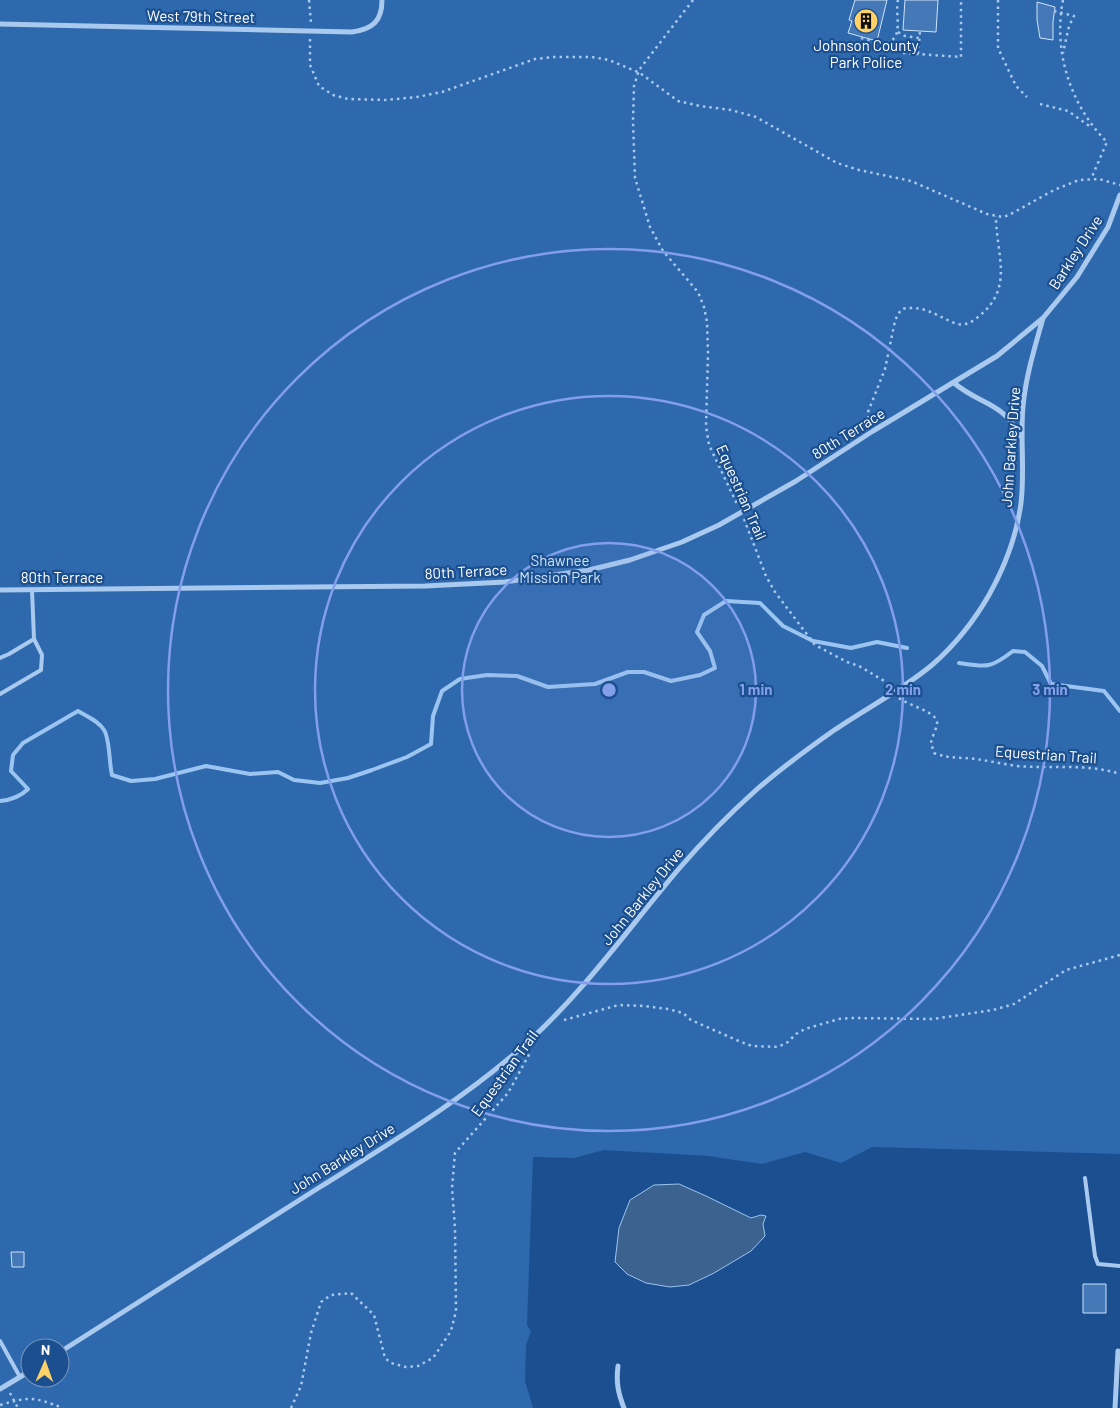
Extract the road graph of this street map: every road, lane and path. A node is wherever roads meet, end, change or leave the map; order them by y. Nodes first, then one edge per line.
1 (310, 0) edge
2 (382, 0) edge
3 (693, 0) edge
4 (898, 0) edge
5 (961, 0) edge
6 (998, 0) edge
7 (1062, 0) edge
8 (1054, 11) dead end
9 (1060, 12) junction
10 (0, 24) edge
11 (311, 25) dead end
12 (920, 31) dead end
13 (898, 32) junction
14 (310, 38) dead end
15 (861, 38) dead end
16 (919, 38) junction
17 (880, 43) junction
18 (903, 53) dead end
19 (918, 54) junction
20 (1062, 55) junction
21 (906, 70) dead end
22 (639, 72) junction
23 (1027, 97) dead end
24 (1040, 104) dead end
25 (1094, 129) junction
26 (1090, 179) junction
27 (1120, 184) edge
28 (1120, 195) edge
29 (996, 216) junction
30 (1044, 318) junction
31 (954, 383) junction
32 (872, 431) junction
33 (1023, 439) junction
34 (741, 513) junction
35 (0, 590) edge
36 (32, 590) junction
37 (34, 639) junction
38 (0, 658) edge
39 (894, 692) junction
40 (0, 694) edge
41 (1120, 774) edge
42 (1120, 955) edge
43 (560, 1023) dead end
44 (532, 1050) dead end
45 (1085, 1178) dead end
46 (1120, 1266) edge
47 (0, 1341) edge
48 (70, 1346) edge
49 (1118, 1351) dead end
50 (618, 1366) dead end
51 (20, 1377) joint
52 (0, 1389) edge
53 (0, 1405) edge
54 (63, 1408) edge
55 (291, 1408) edge
56 (624, 1408) edge
57 (1115, 1408) edge

1 - 11 path
2 - 10 street, West 79th Street
3 - 22 path, Equestrian Trail
4 - 13 path
5 - 19 path
6 - 23 path
7 - 9 path
8 - 9 path
9 - 20 path
9 - 20 path
12 - 16 path
13 - 16 path
13 - 17 path
14 - 22 path
15 - 17 path
16 - 19 path
17 - 21 path
18 - 19 path
20 - 25 path
22 - 29 path
22 - 34 path, Equestrian Trail
24 - 25 path
25 - 26 path
26 - 27 path
26 - 29 path
28 - 30 street, Barkley Drive
29 - 32 path
30 - 31 street, 80th Terrace
30 - 33 street, John Barkley Drive
31 - 32 street, 80th Terrace
31 - 33 street
32 - 34 street, 80th Terrace
33 - 39 street, John Barkley Drive
34 - 36 street, 80th Terrace
34 - 39 path, Equestrian Trail
35 - 36 street, 80th Terrace
36 - 37 lane
37 - 38 lane
37 - 40 lane
39 - 41 path, Equestrian Trail
39 - 48 street, John Barkley Drive
42 - 43 path
44 - 55 path, Equestrian Trail
45 - 46 lane
47 - 51 lane
49 - 57 street
50 - 56 street
51 - 52 street
53 - 54 path

